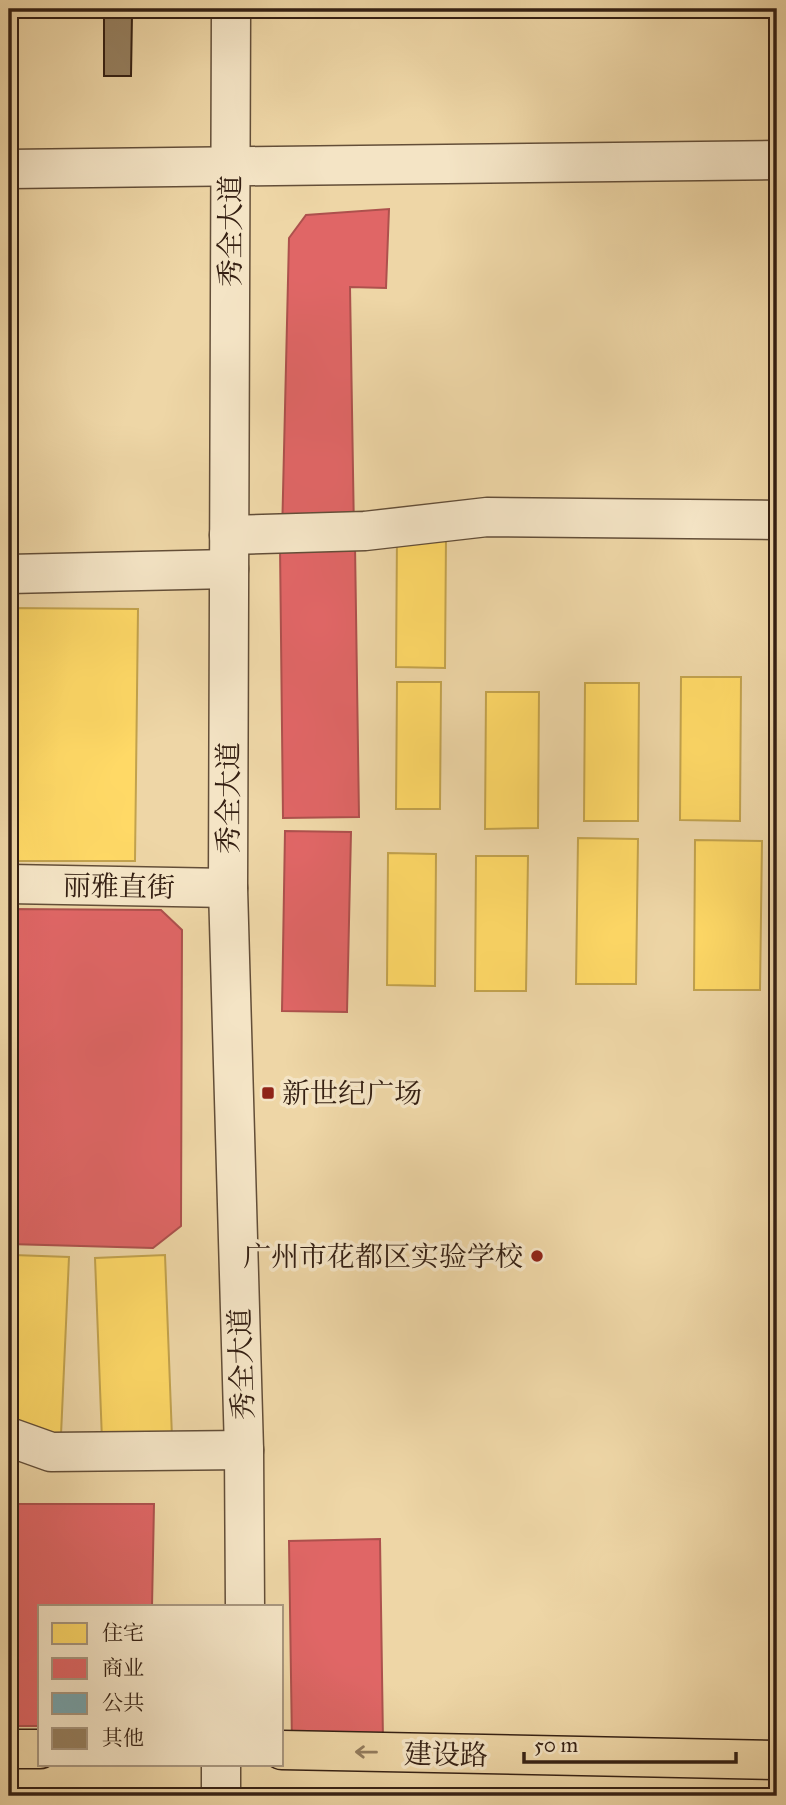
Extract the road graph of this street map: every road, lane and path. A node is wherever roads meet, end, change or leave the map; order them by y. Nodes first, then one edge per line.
1 (231, 9) edge
2 (777, 160) edge
3 (230, 166) junction
4 (9, 169) edge
5 (777, 520) edge
6 (229, 552) junction
7 (9, 574) edge
8 (9, 884) edge
9 (228, 888) junction
10 (9, 1437) edge
11 (243, 1450) junction
12 (242, 1600) edge
13 (9, 1749) edge
14 (38, 1749) edge
15 (284, 1751) edge
16 (777, 1760) edge
17 (221, 1766) edge
18 (247, 1766) edge
19 (221, 1796) edge
20 (247, 1796) edge

1 - 3 street, 秀全大道
2 - 3 street
3 - 4 street
3 - 6 street, 秀全大道
5 - 6 street
6 - 7 street
6 - 9 street, 秀全大道
8 - 9 street, 丽雅直街
9 - 11 street, 秀全大道
10 - 11 street
11 - 12 street, 秀全大道
13 - 14 main road
16 -> 15 main road, 建设路
17 - 19 street
18 - 20 street

